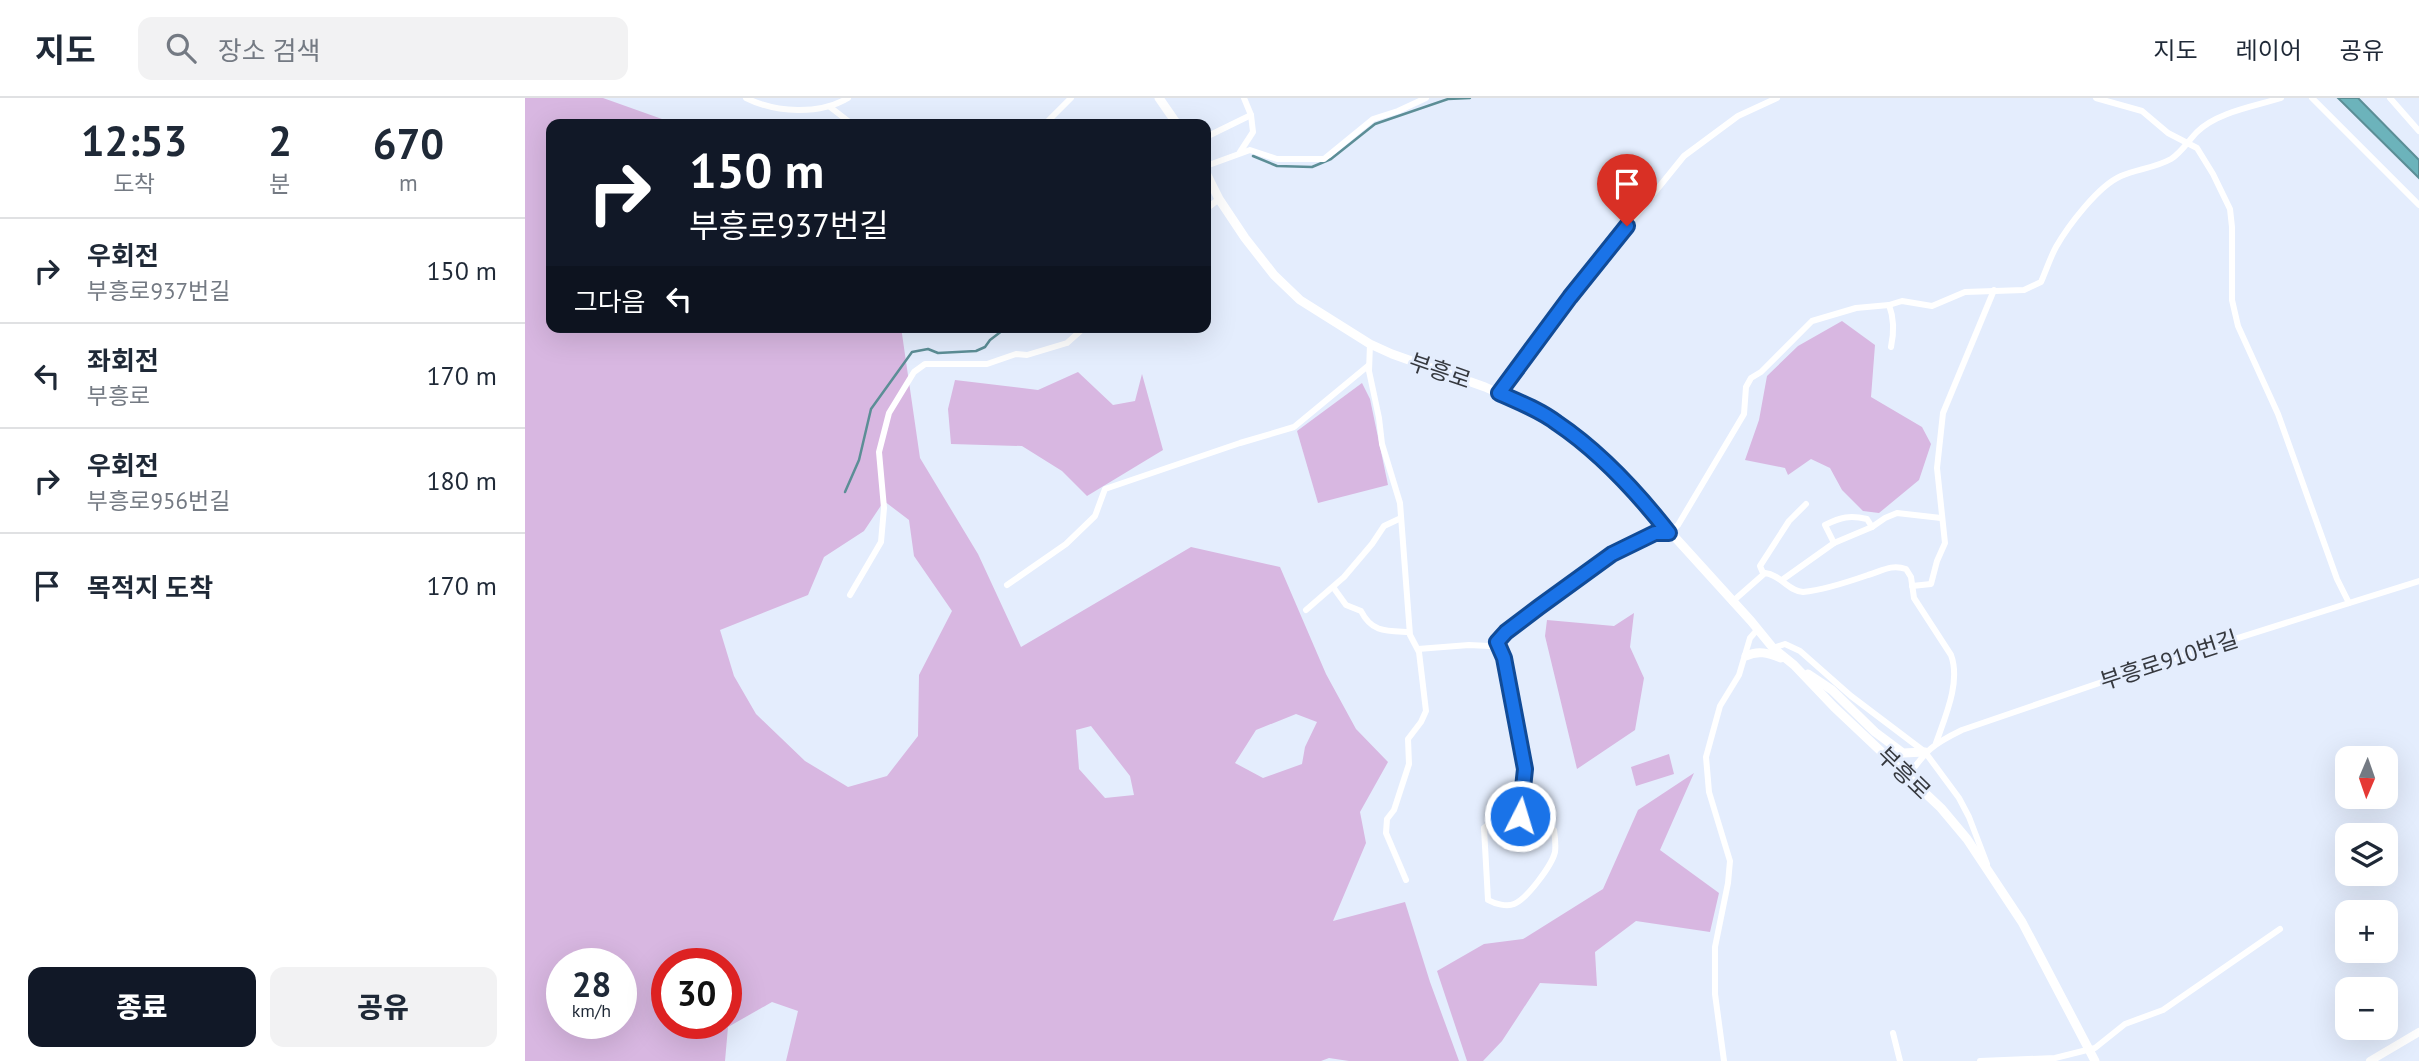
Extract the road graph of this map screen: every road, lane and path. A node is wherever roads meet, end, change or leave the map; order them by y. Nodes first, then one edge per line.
1 (746, 98) edge
2 (848, 98) edge
3 (1071, 98) edge
4 (1159, 98) edge
5 (1244, 98) edge
6 (1426, 98) edge
7 (1777, 98) edge
8 (2096, 98) edge
9 (2281, 98) edge
10 (2312, 98) edge
11 (2390, 98) edge
12 (829, 107) junction
13 (1251, 115) junction
14 (845, 119) edge
15 (1050, 119) edge
16 (1174, 119) edge
17 (2419, 131) edge
18 (1211, 135) edge
19 (2187, 143) junction
20 (1240, 152) junction
21 (1211, 164) edge
22 (1211, 183) edge
23 (1219, 199) junction
24 (1211, 205) edge
25 (2419, 205) edge
26 (1994, 290) junction
27 (1889, 305) junction
28 (1078, 333) edge
29 (1370, 344) junction
30 (1891, 346) dead end
31 (1369, 365) junction
32 (1499, 393) junction
33 (1806, 504) dead end
34 (1401, 518) junction
35 (1941, 518) junction
36 (1872, 527) junction
37 (1669, 533) junction
38 (1834, 543) junction
39 (1763, 573) junction
40 (1782, 580) junction
41 (2419, 581) edge
42 (1007, 585) dead end
43 (1912, 586) junction
44 (1333, 587) junction
45 (850, 595) dead end
46 (1732, 602) junction
47 (2349, 603) junction
48 (1306, 610) dead end
49 (1757, 629) junction
50 (1409, 632) junction
51 (1497, 642) junction
52 (1773, 648) junction
53 (1418, 649) junction
54 (1746, 656) junction
55 (1790, 662) junction
56 (1936, 743) junction
57 (1925, 752) junction
58 (1907, 777) junction
59 (1519, 825) junction
60 (1989, 871) junction
61 (1406, 880) dead end
62 (2280, 929) dead end
63 (2419, 1032) edge
64 (1893, 1033) dead end
65 (2089, 1051) junction
66 (1724, 1061) edge
67 (1899, 1061) edge
68 (1982, 1061) edge
69 (2095, 1061) edge
70 (2370, 1061) edge

1 - 12 street
2 - 12 street
3 - 15 street
4 - 16 main road
5 - 13 street
6 - 20 street
7 - 32 street
8 - 19 street
9 - 19 street
10 - 25 street
11 - 17 street
12 - 14 street
13 - 18 street
13 - 20 street
19 - 26 street
19 - 47 street
20 - 21 street
22 - 23 main road, 부흥로
23 - 24 street
23 - 29 main road, 부흥로
26 - 27 street
26 - 35 street
27 - 30 street
27 - 37 street
28 - 45 street
29 - 31 street
29 - 32 main road, 부흥로
31 - 34 street
31 - 42 street
32 - 37 main road, 부흥로
33 - 39 street
34 - 44 street
34 - 50 street
35 - 36 street
35 - 43 street
36 - 38 street
36 - 38 street
37 - 46 main road, 부흥로
37 - 51 street
38 - 40 street
39 - 40 street
39 - 46 street
40 - 43 street
41 - 47 street, 부흥로910번길
43 - 56 street
44 - 48 street
44 - 50 street
46 - 49 main road, 부흥로
47 - 56 street, 부흥로910번길
49 - 52 main road, 부흥로
49 - 54 street
50 - 53 street
51 - 53 street
51 - 59 street
52 - 55 main road, 부흥로
52 - 57 street
53 - 61 street
54 - 55 main road
54 - 66 street
55 - 57 main road
55 - 58 main road, 부흥로
56 - 57 street, 부흥로910번길
57 - 58 street, 부흥로910번길
57 - 60 street
58 - 60 main road, 부흥로
59 - 59 street
60 - 65 main road, 부흥로
62 - 65 street
63 - 70 street
64 - 67 street
65 - 68 street
65 - 69 main road, 부흥로

